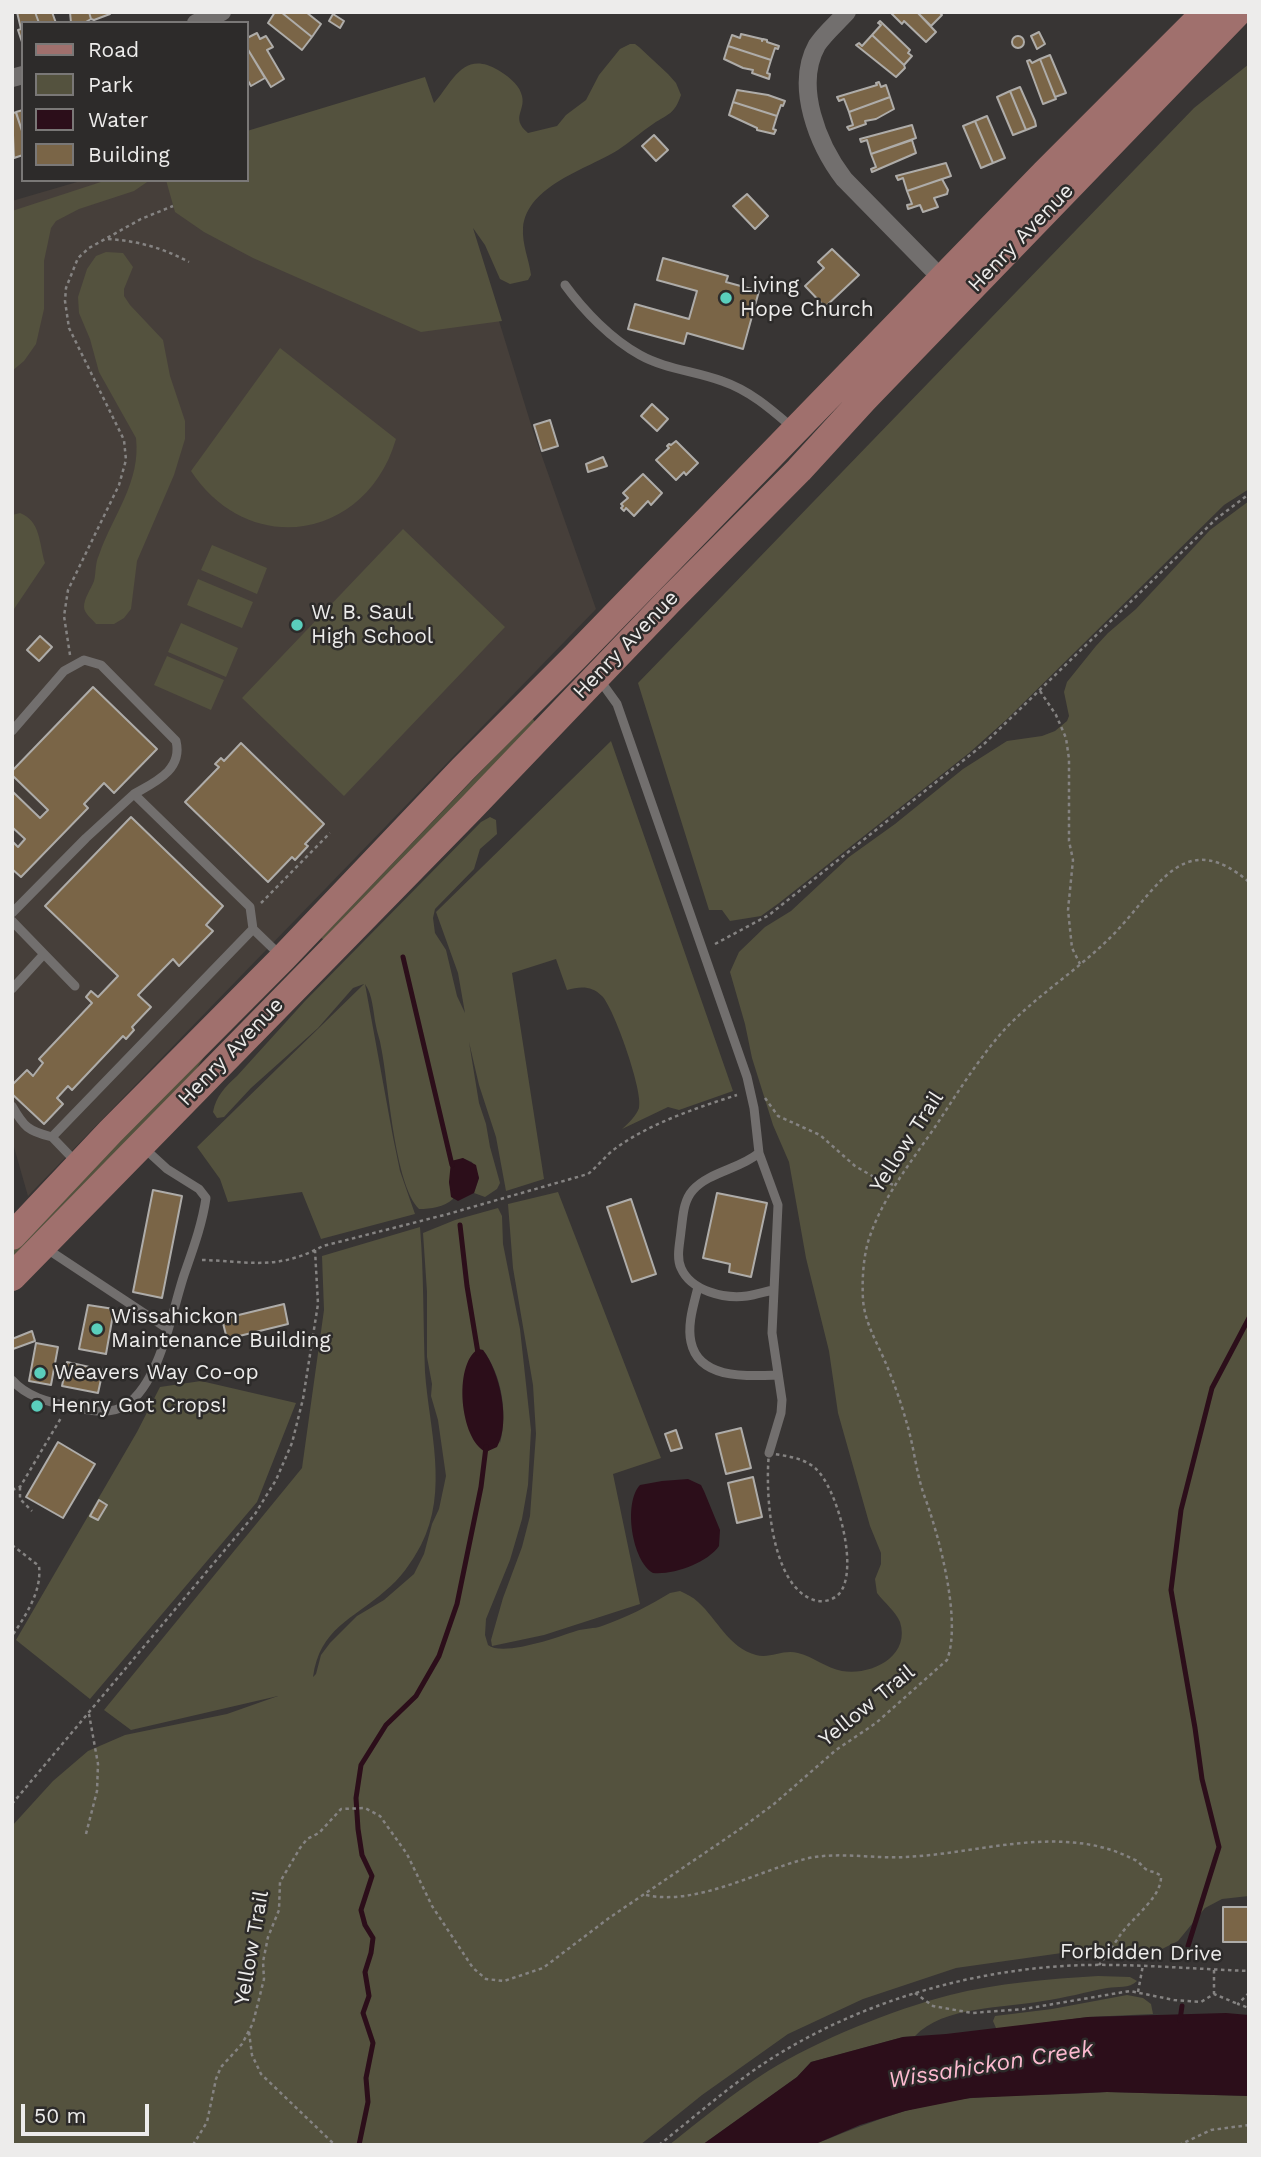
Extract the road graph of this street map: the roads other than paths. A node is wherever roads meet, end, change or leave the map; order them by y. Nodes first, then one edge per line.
1 (222, 12) edge
2 (846, 12) edge
3 (1206, 12) edge
4 (1238, 12) edge
5 (201, 21) edge
6 (942, 279) junction
7 (565, 285) dead end
8 (962, 299) junction
9 (795, 430) junction
10 (586, 666) junction
11 (12, 731) edge
12 (134, 794) junction
13 (12, 913) edge
14 (12, 921) edge
15 (253, 929) junction
16 (44, 954) junction
17 (283, 958) junction
18 (303, 978) junction
19 (75, 986) dead end
20 (12, 989) edge
21 (12, 1106) edge
22 (52, 1137) junction
23 (141, 1144) junction
24 (758, 1153) junction
25 (79, 1165) junction
26 (12, 1236) edge
27 (42, 1247) junction
28 (12, 1277) edge
29 (698, 1287) junction
30 (773, 1290) junction
31 (168, 1329) junction
32 (777, 1375) junction
33 (12, 1380) edge
34 (769, 1453) road end

1 - 5 street
2 - 6 street
3 - 6 main road, Henry Avenue
4 - 8 main road, Henry Avenue
6 - 8 street
6 - 9 main road, Henry Avenue
7 - 9 lane
8 - 10 main road, Henry Avenue
9 - 10 main road, Henry Avenue
10 - 17 main road, Henry Avenue
10 - 18 main road, Henry Avenue
10 - 24 lane
11 - 12 lane
12 - 13 lane
12 - 15 lane
14 - 16 lane
15 - 17 lane
15 - 22 lane
16 - 19 lane
16 - 20 lane
17 - 18 lane
17 - 25 main road, Henry Avenue
18 - 23 main road, Henry Avenue
21 - 22 lane
22 - 25 lane
23 - 27 main road, Henry Avenue
23 - 31 lane
24 - 29 lane
24 - 30 lane
25 - 26 main road, Henry Avenue
27 - 28 main road, Henry Avenue
27 - 31 lane
29 - 30 lane
29 - 32 lane
30 - 32 lane
31 - 33 lane
32 - 34 lane

